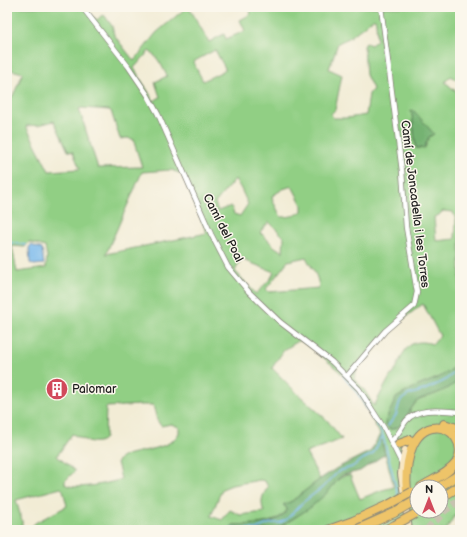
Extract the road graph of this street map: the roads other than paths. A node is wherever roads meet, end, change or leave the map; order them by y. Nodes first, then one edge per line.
1 (82, 7) edge
2 (381, 7) edge
3 (347, 376) junction
4 (460, 412) edge
5 (460, 429) edge
6 (410, 440) junction
7 (394, 443) junction
8 (405, 450) junction
9 (402, 464) junction
10 (460, 474) edge
11 (410, 479) edge
12 (434, 479) edge
13 (449, 481) edge
14 (460, 486) edge
15 (409, 488) edge
16 (409, 493) edge
17 (449, 493) edge
18 (409, 504) edge
19 (460, 512) edge
20 (409, 517) edge
21 (411, 519) edge
22 (460, 520) edge
23 (328, 530) edge
24 (356, 530) edge
25 (384, 530) edge
26 (410, 530) edge

1 - 3 street, Camí del Poal
2 - 3 street, Camí de Joncadella i les Torres
3 - 7 street, Camí del Poal
4 - 7 street
5 - 6 highway
6 - 7 highway
6 - 8 highway
7 - 8 street, Camí del Poal
7 - 9 street, Camí del Poal
8 - 9 street, Camí del Poal
8 - 15 street, Camí del Poal
9 - 26 street, Camí del Poal
10 - 13 highway
11 - 12 highway
14 - 17 highway
16 - 23 highway, bridge
18 - 24 highway, bridge
19 - 22 street
20 - 25 highway, bridge
21 - 26 street, Camí del Poal

